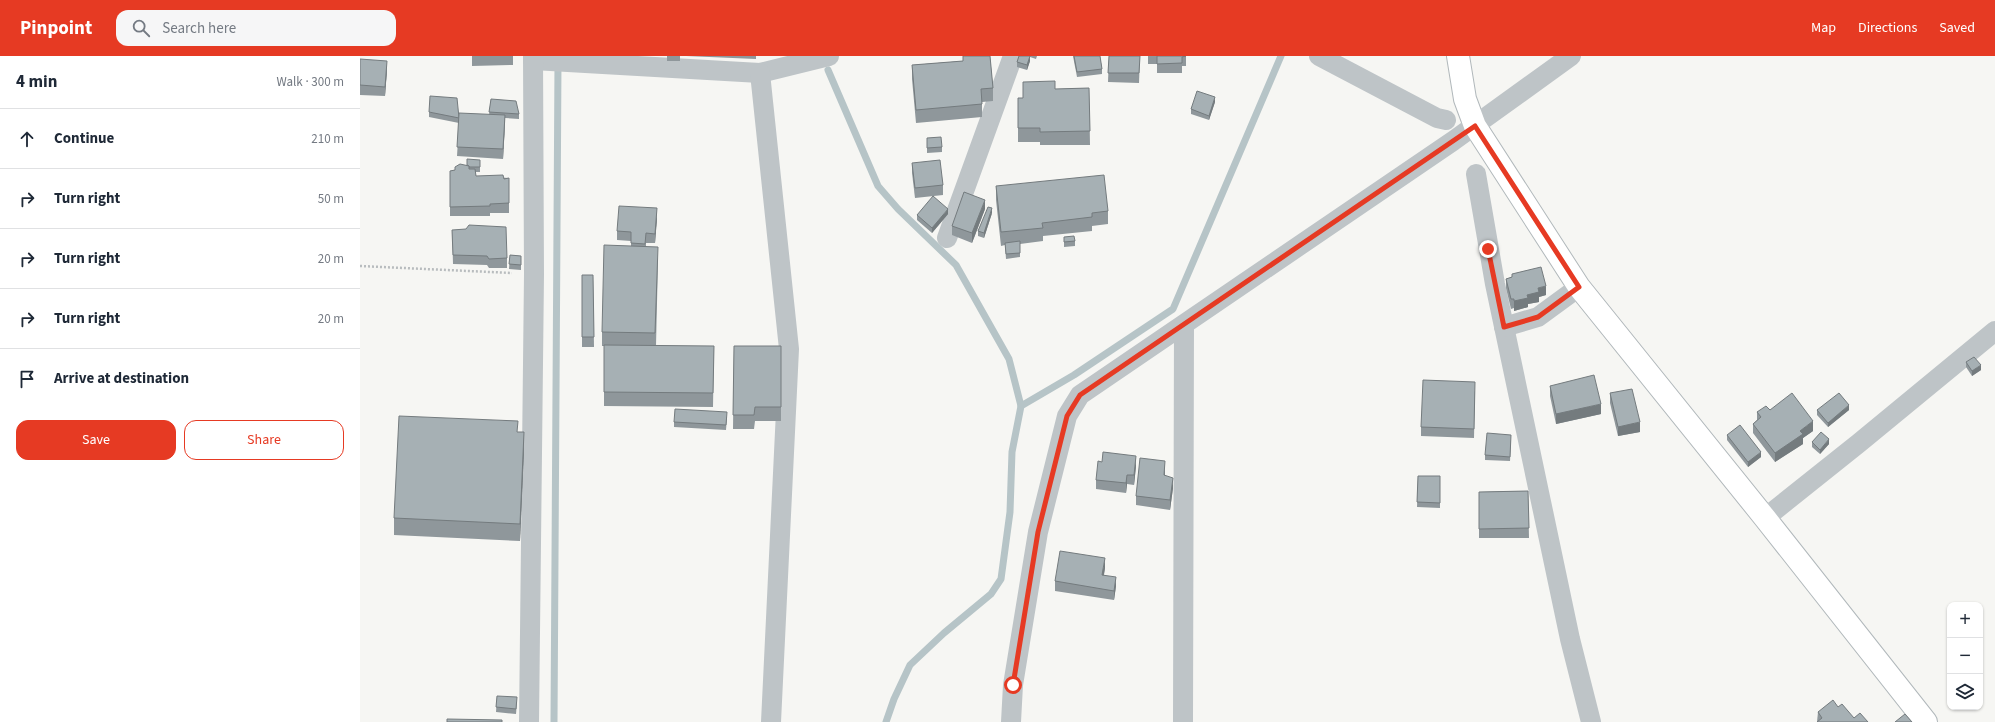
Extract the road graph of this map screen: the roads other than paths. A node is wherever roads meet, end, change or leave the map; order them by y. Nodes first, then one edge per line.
1 (829, 56) edge
2 (1013, 56) edge
3 (1319, 56) edge
4 (1458, 56) edge
5 (1571, 56) edge
6 (538, 59) edge
7 (760, 73) junction
8 (1446, 120) dead end
9 (1475, 126) junction
10 (1476, 174) dead end
11 (947, 238) dead end
12 (1579, 287) junction
13 (1184, 325) junction
14 (1504, 327) junction
15 (1995, 330) edge
16 (1765, 518) junction
17 (529, 722) edge
18 (771, 722) edge
19 (1011, 722) edge
20 (1183, 722) edge
21 (1591, 722) edge
22 (1926, 722) edge

1 - 7 street
2 - 11 street
3 - 8 street
4 - 9 street
5 - 9 street
6 - 7 street
6 - 17 street
7 - 18 street
9 - 12 street
9 - 13 street
10 - 14 street
12 - 14 street
12 - 16 street
13 - 19 street
13 - 20 street
14 - 21 street
15 - 16 street
16 - 22 street

